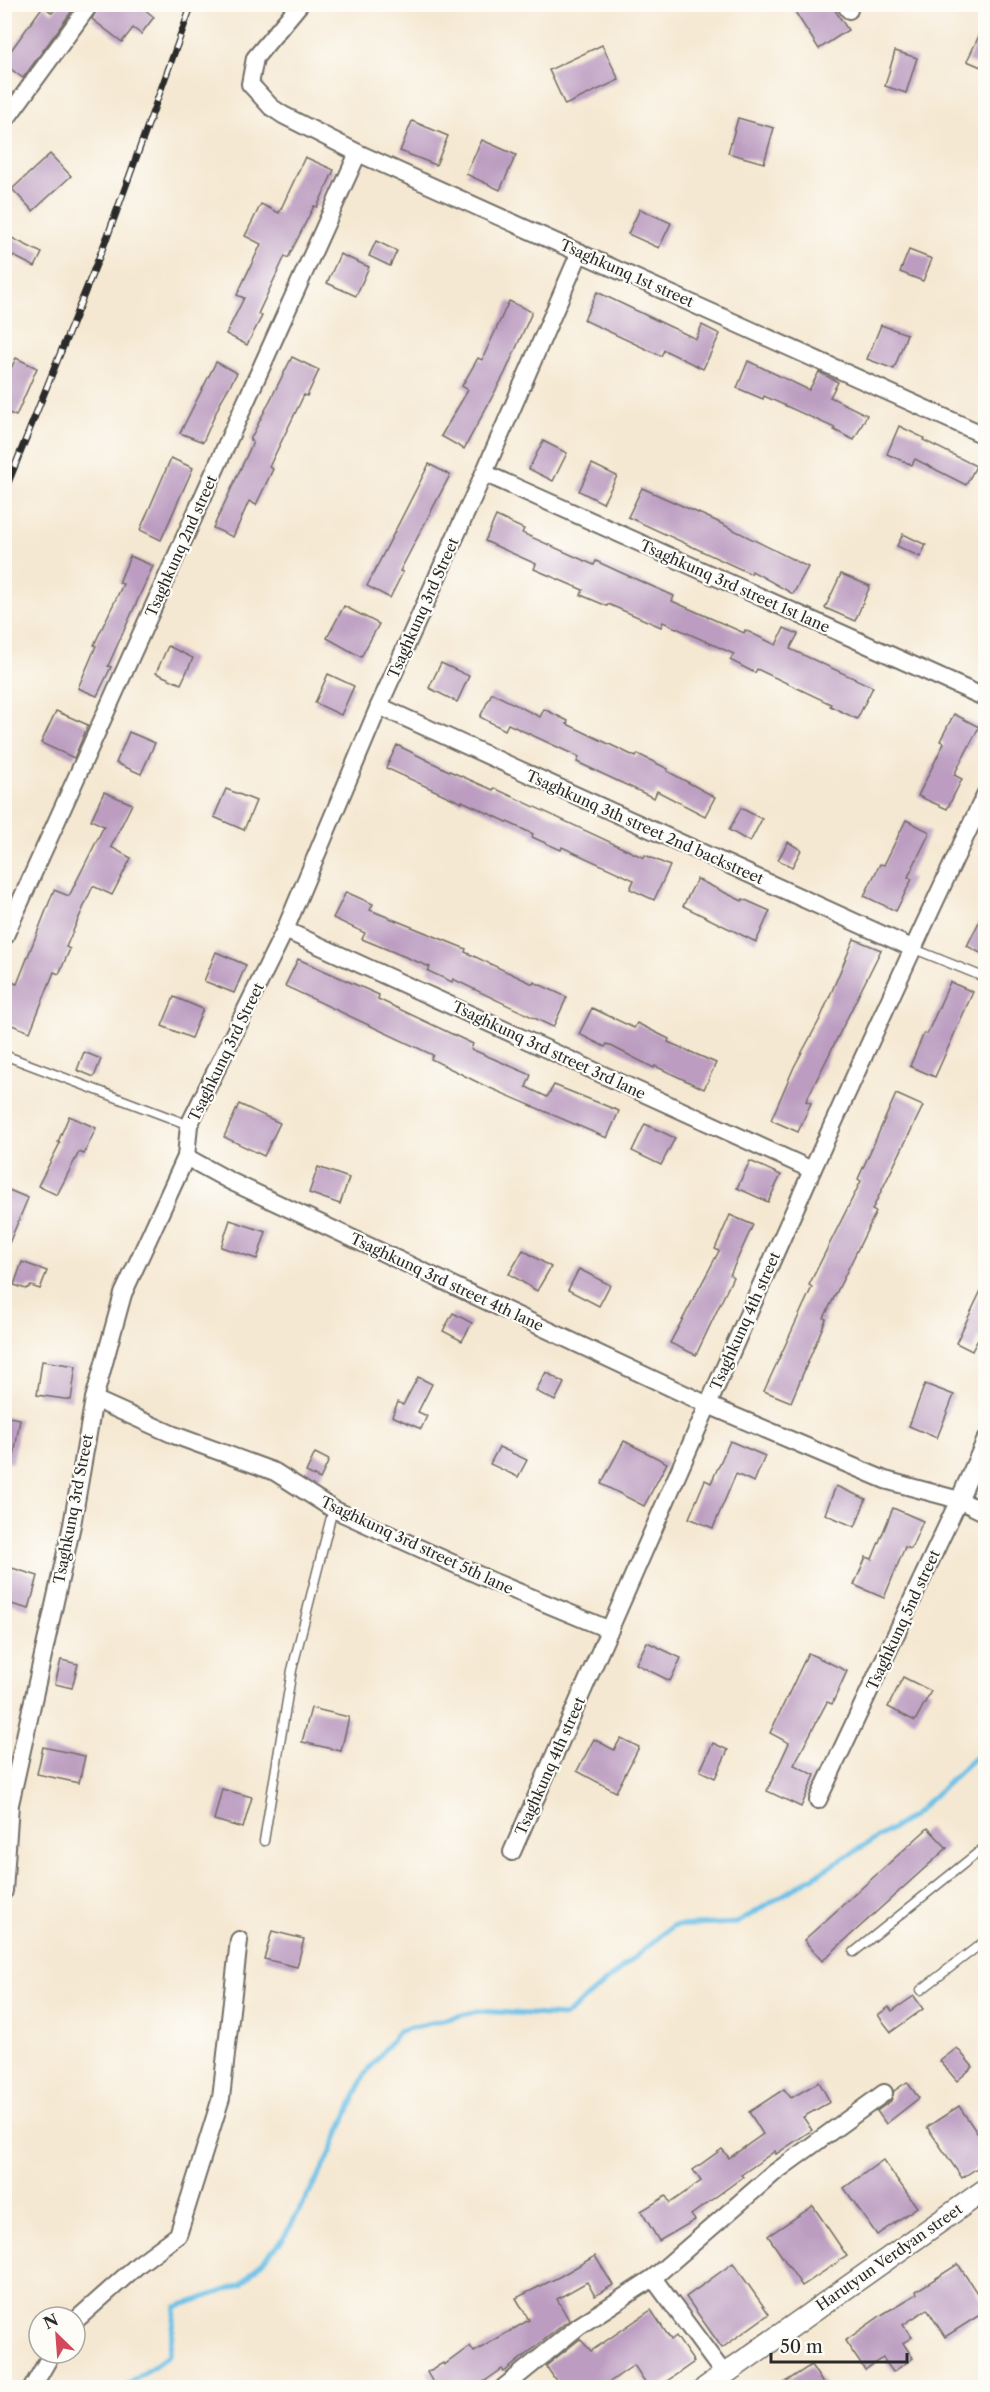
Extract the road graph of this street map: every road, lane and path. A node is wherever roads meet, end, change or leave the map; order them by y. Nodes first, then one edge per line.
1 (90, 4) edge
2 (300, 4) edge
3 (4, 122) edge
4 (358, 153) junction
5 (580, 252) junction
6 (986, 436) edge
7 (484, 473) junction
8 (986, 698) edge
9 (379, 706) junction
10 (986, 793) edge
11 (285, 930) junction
12 (4, 939) edge
13 (912, 948) junction
14 (986, 978) edge
15 (4, 1055) edge
16 (189, 1125) junction
17 (186, 1157) junction
18 (812, 1170) junction
19 (94, 1399) junction
20 (708, 1405) junction
21 (986, 1439) edge
22 (959, 1500) junction
23 (333, 1509) junction
24 (986, 1514) edge
25 (610, 1630) junction
26 (818, 1800) dead end
27 (264, 1841) dead end
28 (512, 1852) dead end
29 (986, 1858) edge
30 (4, 1891) edge
31 (239, 1940) dead end
32 (986, 1940) edge
33 (854, 1952) dead end
34 (921, 1990) dead end
35 (884, 2093) dead end
36 (986, 2189) edge
37 (653, 2278) junction
38 (87, 2310) edge
39 (45, 2365) edge
40 (723, 2374) junction
41 (32, 2388) edge
42 (503, 2388) edge
43 (705, 2388) edge

1 - 3 street
2 - 4 street, Tsaghkunq 1st street
4 - 5 street, Tsaghkunq 1st street
4 - 12 street, Tsaghkunq 2nd street
5 - 6 street, Tsaghkunq 1st street
5 - 7 street, Tsaghkunq 3rd Street
7 - 8 street, Tsaghkunq 3rd street 1st lane
7 - 9 street, Tsaghkunq 3rd Street
9 - 11 street, Tsaghkunq 3rd Street
9 - 13 street, Tsaghkunq 3th street 2nd backstreet
10 - 13 street, Tsaghkunq 4th street
11 - 16 street, Tsaghkunq 3rd Street
11 - 18 street, Tsaghkunq 3rd street 3rd lane
13 - 14 lane
13 - 18 street, Tsaghkunq 4th street
15 - 16 lane
16 - 17 street, Tsaghkunq 3rd Street
17 - 19 street, Tsaghkunq 3rd Street
17 - 20 street, Tsaghkunq 3rd street 4th lane
18 - 20 street, Tsaghkunq 4th street
19 - 23 street, Tsaghkunq 3rd street 5th lane
19 - 30 street, Tsaghkunq 3rd Street
20 - 22 street, Tsaghkunq 3rd street 4th lane
20 - 25 street, Tsaghkunq 4th street
21 - 22 street, Tsaghkunq 5nd street
22 - 24 street, Tsaghkunq 3rd street 4th lane
22 - 26 street, Tsaghkunq 5nd street
23 - 25 street, Tsaghkunq 3rd street 5th lane
23 - 27 lane
25 - 28 street, Tsaghkunq 4th street
29 - 33 lane
31 - 38 street
32 - 34 lane
35 - 37 street
36 - 40 street, Harutyun Verdyan street
37 - 40 street
37 - 42 street
39 - 41 street
40 - 43 street, Harutyun Verdyan street

